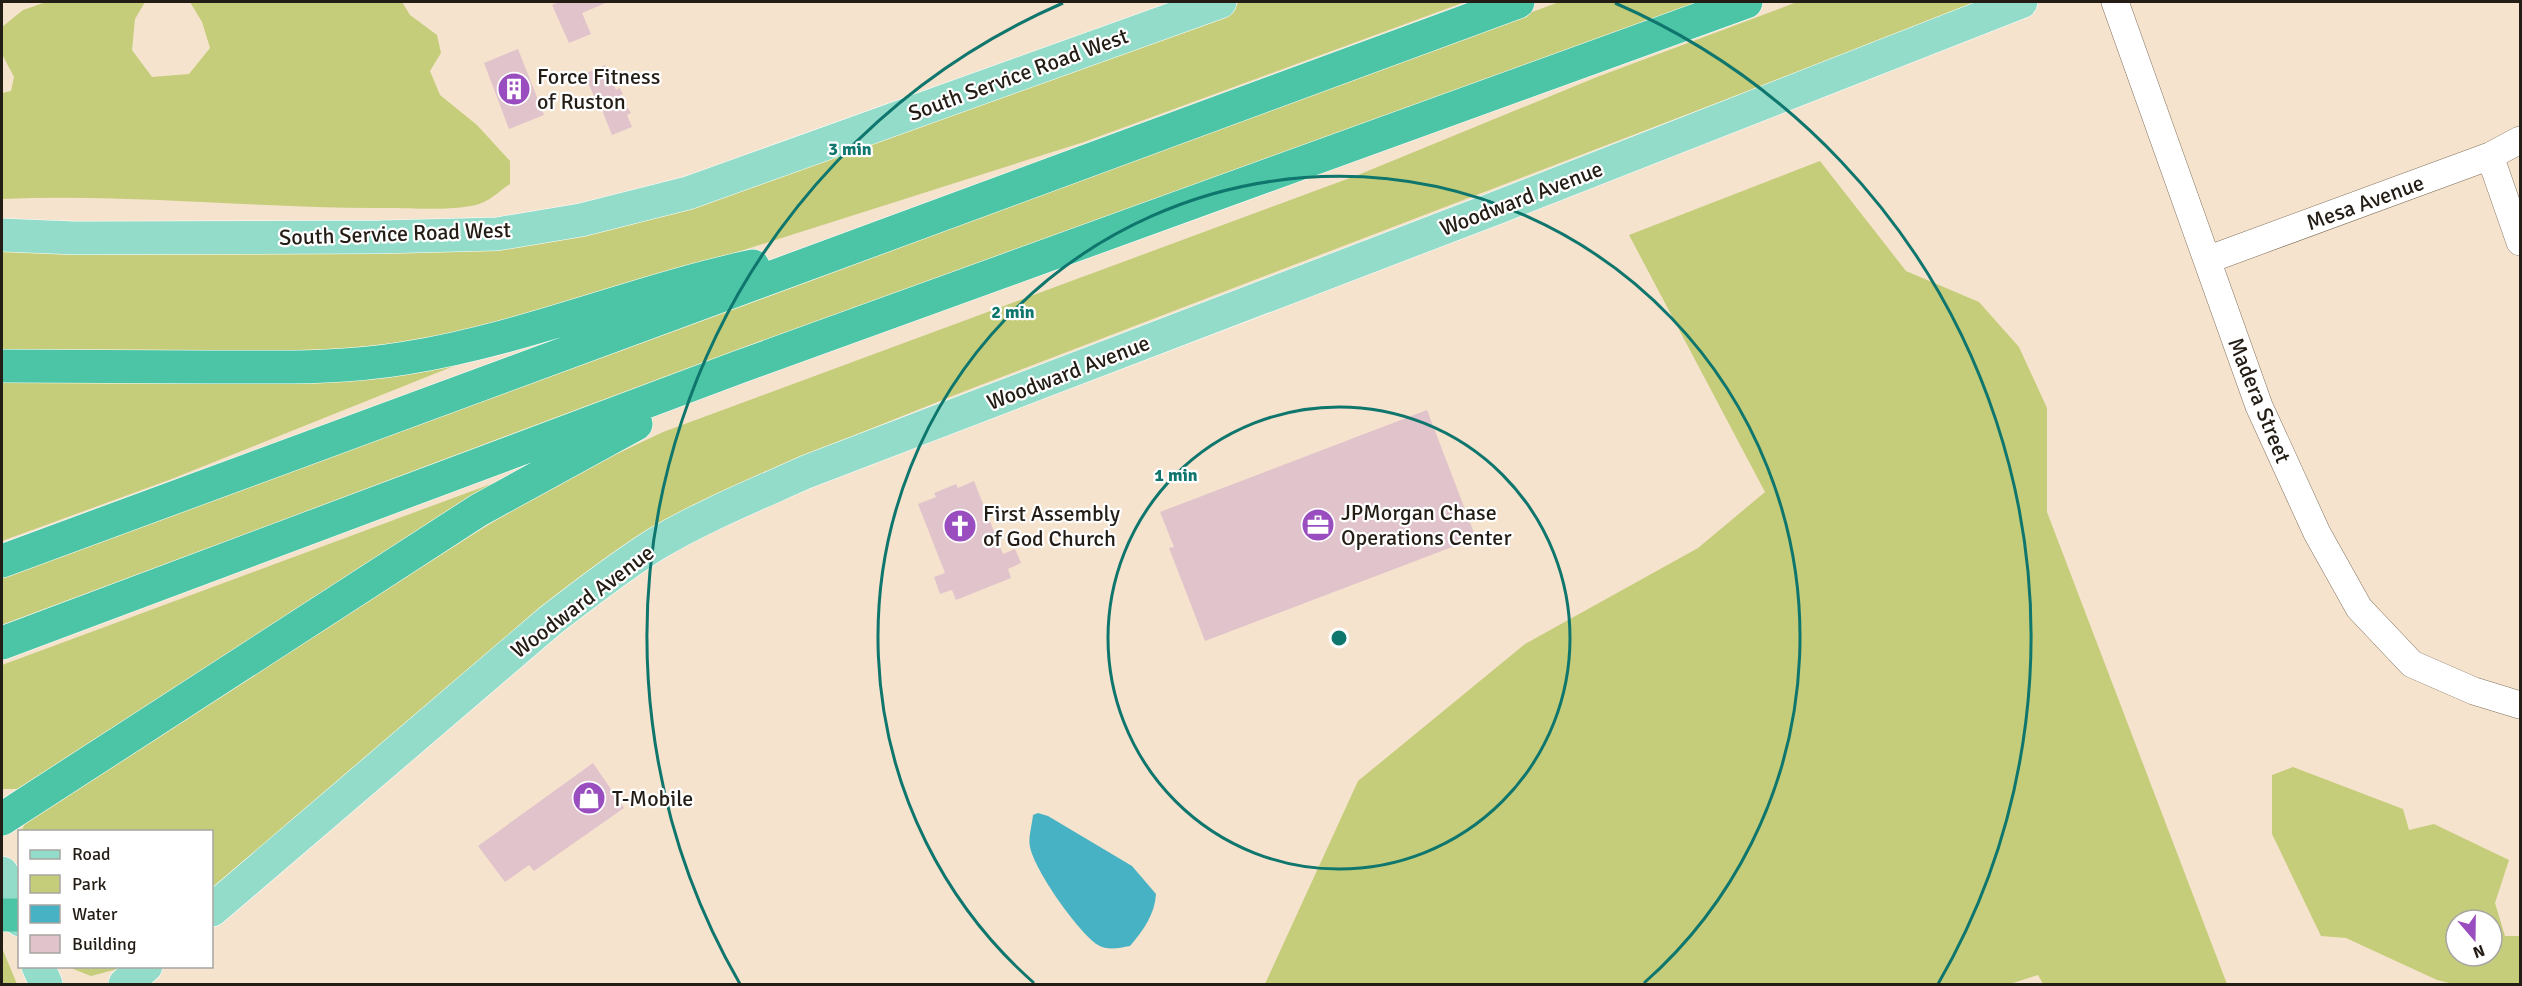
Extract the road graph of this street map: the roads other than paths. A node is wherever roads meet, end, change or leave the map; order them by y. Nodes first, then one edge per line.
1 (1220, 2) edge
2 (1518, 2) edge
3 (1746, 2) edge
4 (2021, 2) edge
5 (2115, 2) edge
6 (2520, 140) edge
7 (2490, 156) junction
8 (2, 235) edge
9 (866, 242) junction
10 (2520, 242) edge
11 (2208, 260) junction
12 (2, 366) edge
13 (739, 368) junction
14 (2, 561) edge
15 (2, 643) edge
16 (2520, 705) edge
17 (2, 819) edge
18 (2, 873) edge
19 (213, 909) edge
20 (13, 917) edge
21 (39, 968) edge
22 (144, 968) edge
23 (46, 984) edge
24 (125, 984) edge

1 - 8 main road, South Service Road West
2 - 9 highway
3 - 13 highway
4 - 19 main road, Woodward Avenue
5 - 11 street, Madera Street
6 - 7 street, Mesa Avenue
7 - 10 street
7 - 11 street, Mesa Avenue
9 - 12 highway
9 - 14 highway
11 - 16 street, Madera Street
13 - 15 highway
13 - 17 highway
18 - 20 main road
21 - 23 main road
22 - 24 main road

